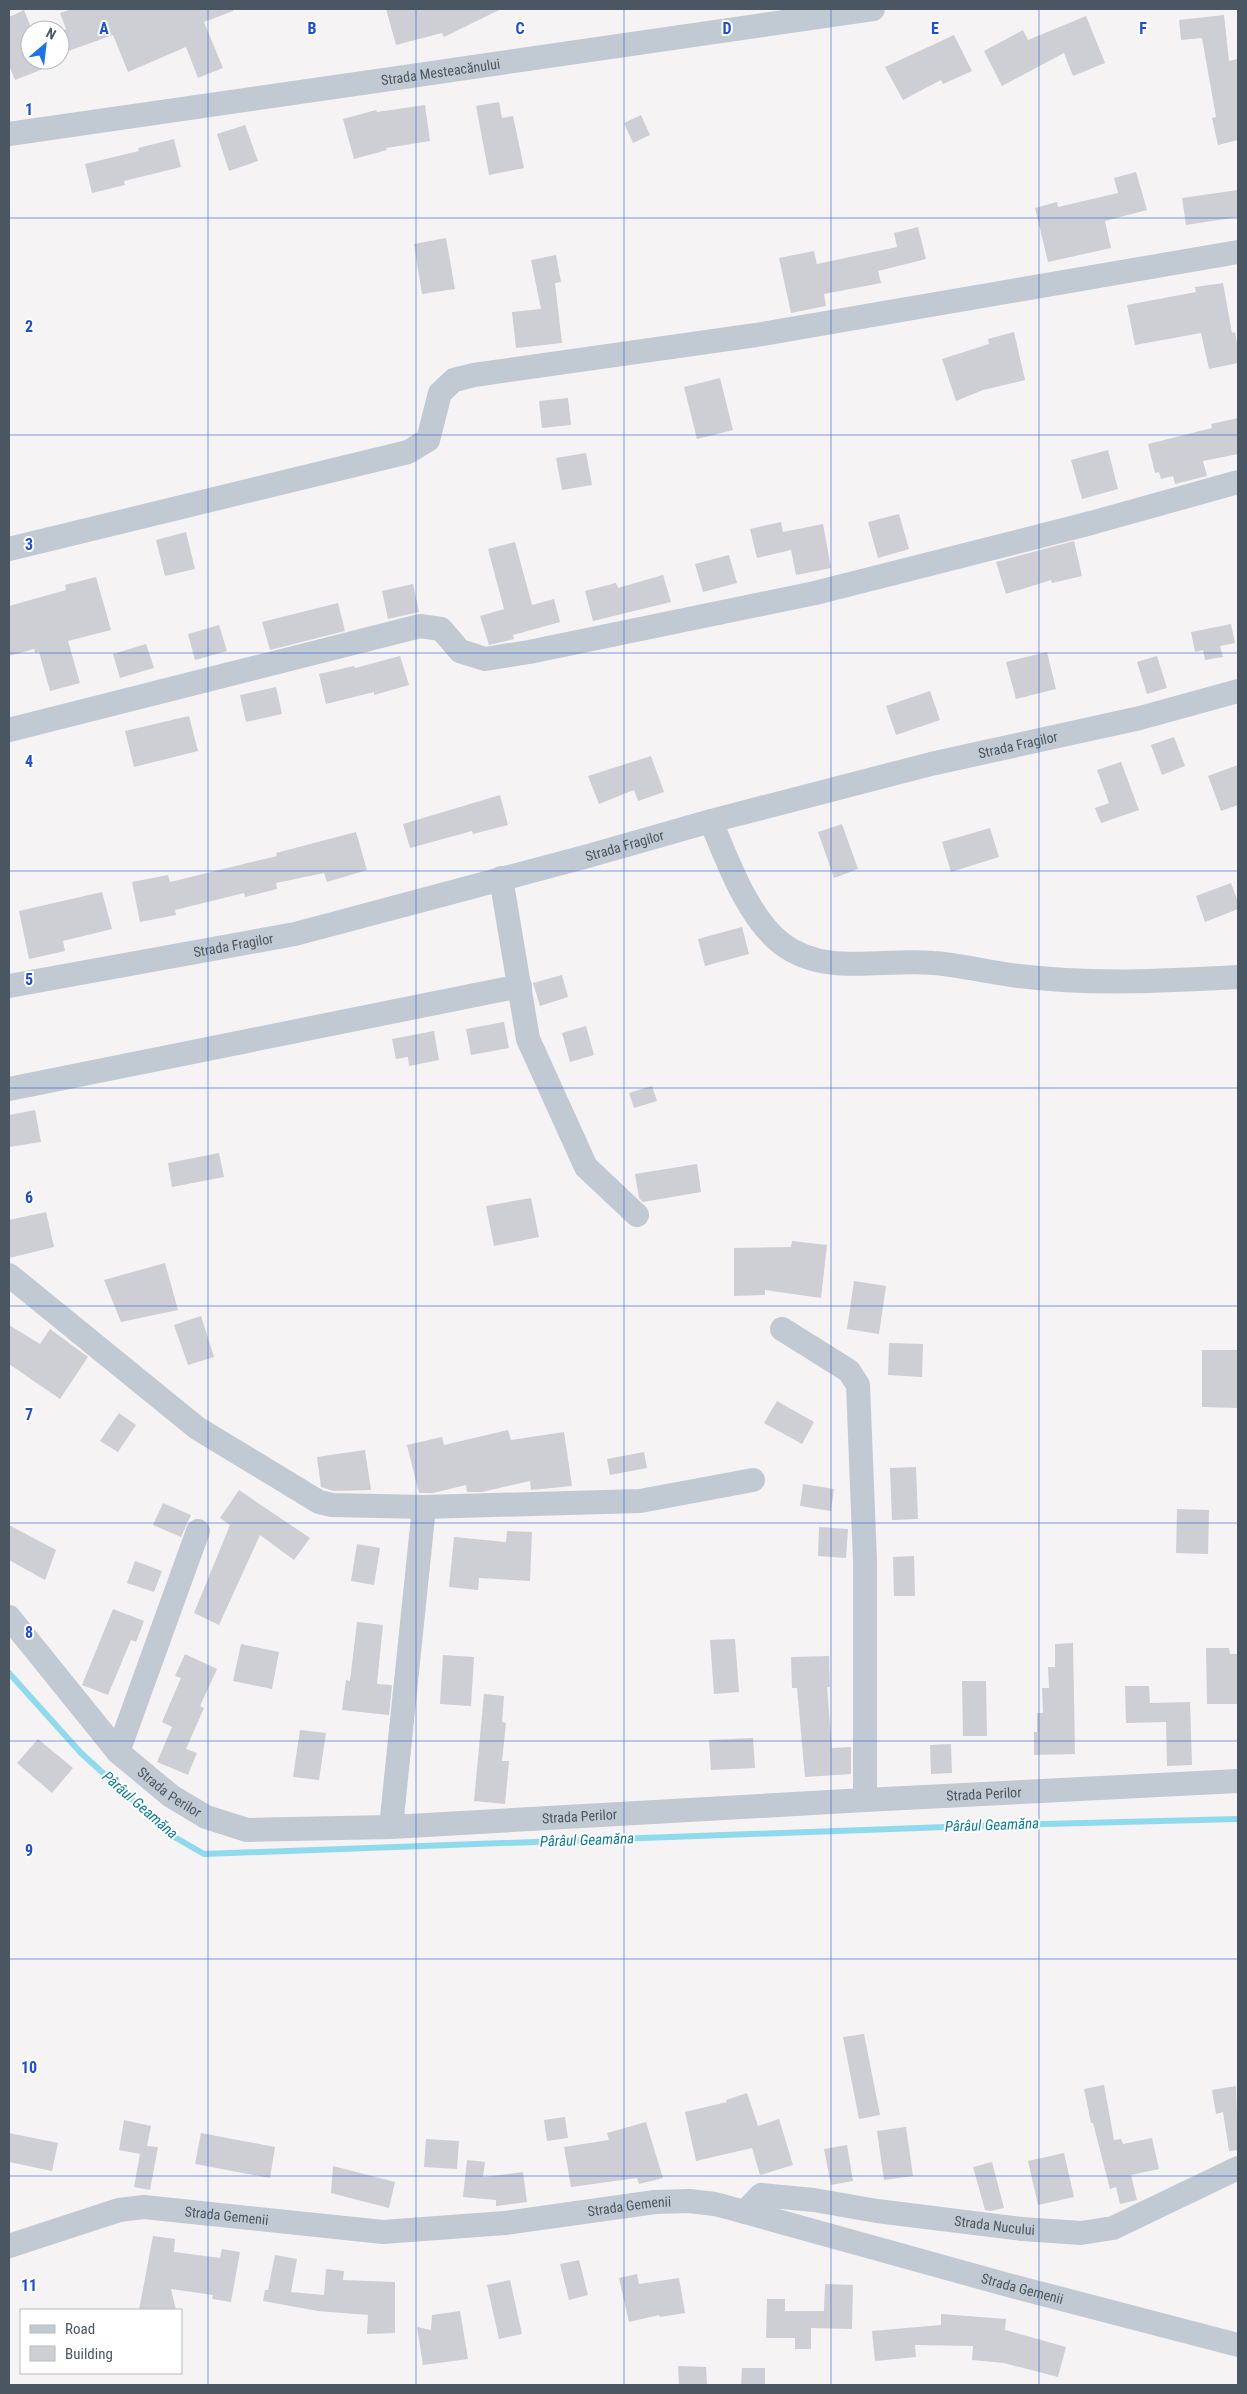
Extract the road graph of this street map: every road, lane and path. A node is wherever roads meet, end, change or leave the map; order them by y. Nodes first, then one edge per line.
1 (873, 9) edge
2 (9, 134) edge
3 (1238, 252) edge
4 (1238, 482) edge
5 (9, 549) edge
6 (1238, 691) edge
7 (9, 730) edge
8 (711, 820) junction
9 (501, 878) junction
10 (1238, 977) edge
11 (9, 986) edge
12 (520, 986) junction
13 (9, 1090) edge
14 (637, 1215) dead end
15 (9, 1275) edge
16 (782, 1329) dead end
17 (753, 1480) dead end
18 (424, 1507) junction
19 (198, 1531) dead end
20 (9, 1616) edge
21 (118, 1752) junction
22 (1238, 1781) edge
23 (865, 1800) junction
24 (391, 1827) junction
25 (1238, 2168) edge
26 (745, 2212) junction
27 (9, 2246) edge
28 (1238, 2345) edge

1 - 2 street, Strada Mesteacănului
3 - 5 street
4 - 7 street
6 - 8 street, Strada Fragilor
8 - 9 street, Strada Fragilor
8 - 10 street
9 - 11 street, Strada Fragilor
9 - 12 street
12 - 13 street
12 - 14 street
15 - 18 street
16 - 23 street
17 - 18 street
18 - 24 street
19 - 21 street
20 - 21 street, Strada Perilor
21 - 24 street, Strada Perilor
22 - 23 street, Strada Perilor
23 - 24 street, Strada Perilor
25 - 26 street, Strada Nucului
26 - 27 street, Strada Gemenii
26 - 28 street, Strada Gemenii

